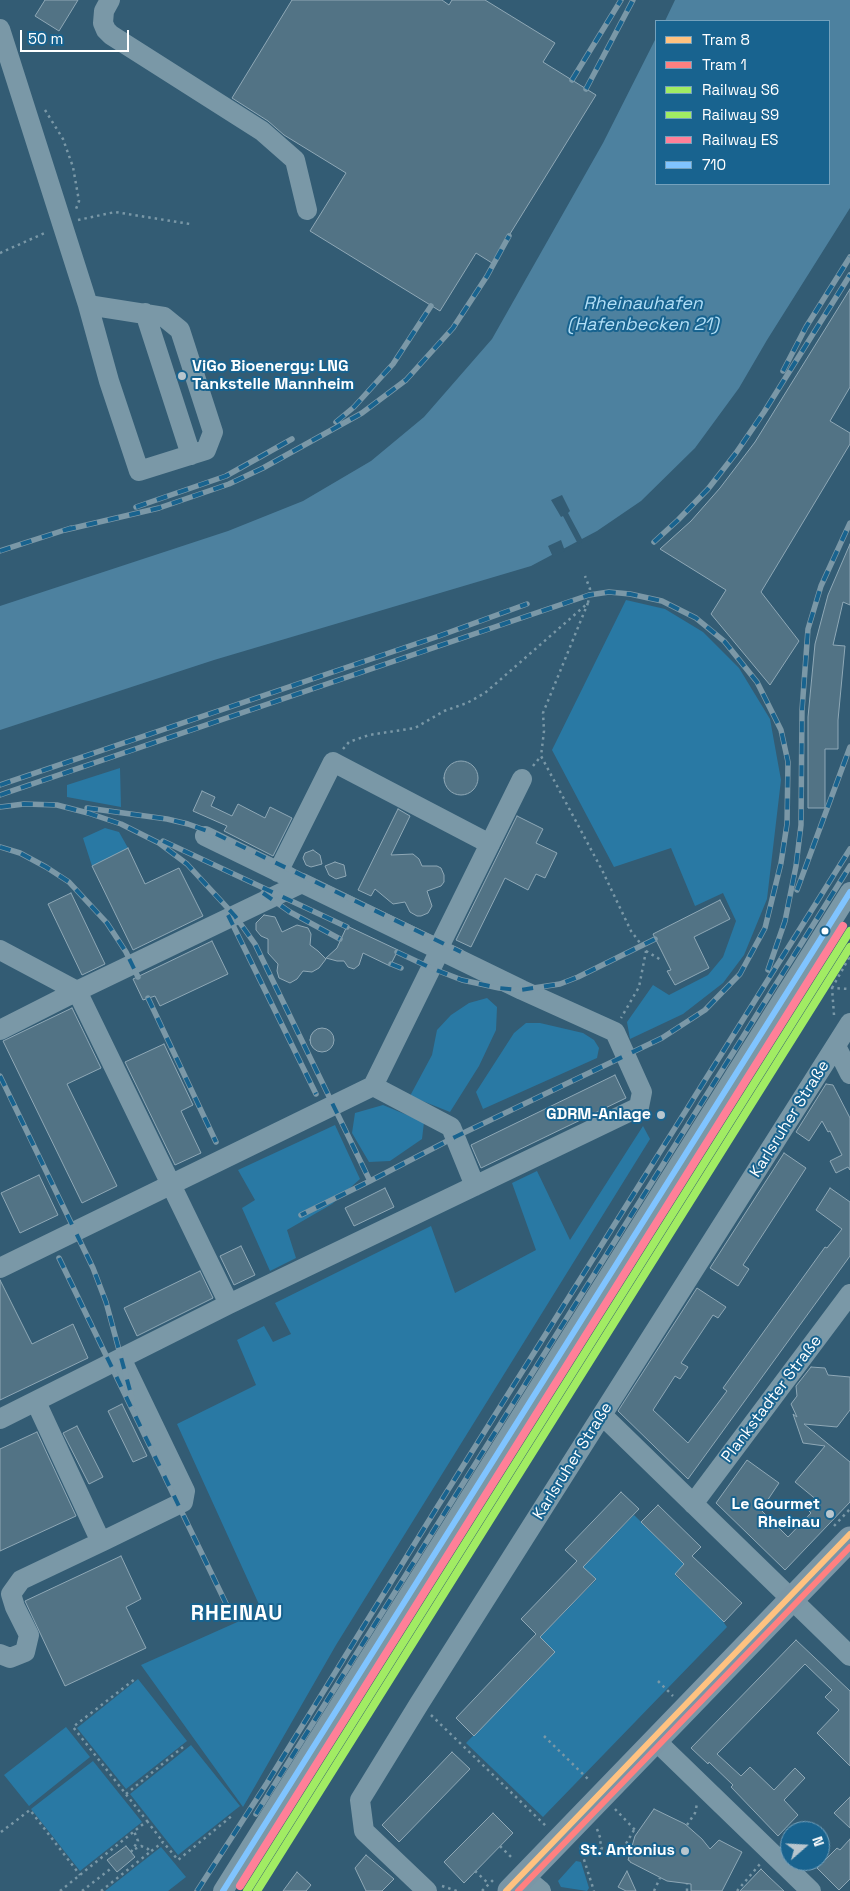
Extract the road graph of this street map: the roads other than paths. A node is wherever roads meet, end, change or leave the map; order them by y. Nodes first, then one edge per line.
1 (110, 0) edge
2 (0, 29) edge
3 (307, 210) dead end
4 (88, 305) junction
5 (145, 313) junction
6 (191, 455) junction
7 (522, 779) dead end
8 (205, 836) dead end
9 (490, 844) junction
10 (278, 872) junction
11 (302, 883) junction
12 (850, 892) edge
13 (439, 949) junction
14 (0, 950) edge
15 (77, 991) junction
16 (842, 1020) edge
17 (0, 1030) edge
18 (836, 1046) junction
19 (850, 1074) edge
20 (373, 1086) junction
21 (170, 1184) junction
22 (475, 1186) junction
23 (0, 1268) edge
24 (850, 1294) edge
25 (229, 1304) junction
26 (121, 1358) junction
27 (36, 1402) junction
28 (602, 1415) junction
29 (0, 1419) edge
30 (693, 1504) junction
31 (850, 1539) edge
32 (101, 1542) junction
33 (21, 1580) junction
34 (0, 1594) edge
35 (791, 1600) junction
36 (0, 1654) edge
37 (850, 1656) edge
38 (655, 1740) junction
39 (515, 1880) edge
40 (416, 1888) edge
41 (223, 1891) edge
42 (811, 1891) edge

1 - 3 street
2 - 4 street
4 - 5 street
4 - 6 street
5 - 6 street
5 - 6 street
7 - 9 street
8 - 10 street
9 - 10 street
9 - 13 street
10 - 11 street
11 - 13 street
11 - 15 street
12 - 41 street
13 - 20 street
13 - 22 street
14 - 15 street
15 - 17 street
15 - 21 street
16 - 18 street, Karlsruher Straße
18 - 19 street
18 - 28 street, Karlsruher Straße
20 - 21 street
20 - 22 street
21 - 23 street
21 - 25 street
22 - 25 street
24 - 30 street, Plankstadter Straße
25 - 26 street
26 - 27 street
26 - 32 street
27 - 29 street
27 - 32 street
28 - 30 street
28 - 40 street, Karlsruher Straße
30 - 35 street
31 - 35 main road
32 - 33 street
33 - 34 street
33 - 36 street
35 - 37 street
35 - 38 main road
38 - 39 main road
38 - 42 street

